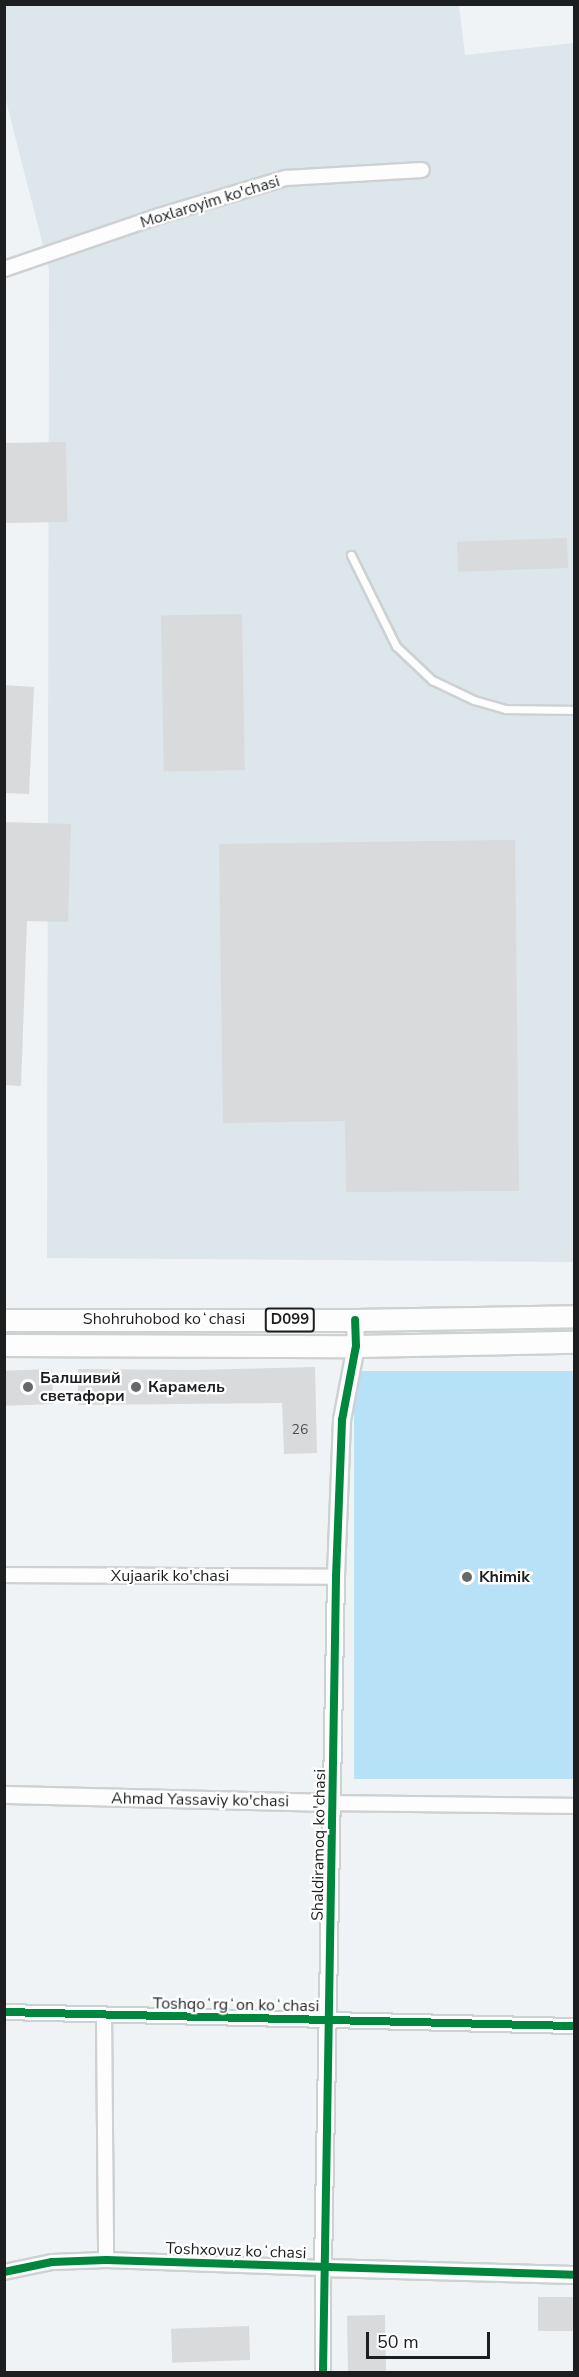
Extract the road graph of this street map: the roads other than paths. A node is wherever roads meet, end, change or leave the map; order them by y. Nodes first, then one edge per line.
1 (423, 170) dead end
2 (4, 269) edge
3 (351, 555) dead end
4 (574, 710) edge
5 (574, 1316) edge
6 (4, 1320) edge
7 (355, 1320) junction
8 (574, 1342) edge
9 (4, 1346) edge
10 (356, 1346) junction
11 (4, 1575) edge
12 (336, 1577) junction
13 (4, 1795) edge
14 (333, 1803) junction
15 (574, 1806) edge
16 (4, 2012) edge
17 (104, 2015) junction
18 (329, 2020) junction
19 (574, 2026) edge
20 (106, 2260) junction
21 (323, 2268) junction
22 (4, 2272) edge
23 (574, 2275) edge
24 (323, 2373) edge

1 - 2 street, Moxlaroyim ko'chasi
3 - 4 lane
5 - 7 highway, Shohruhobod koʻchasi / D099
6 - 7 highway, Shohruhobod koʻchasi / D099
7 - 10 street, Shaldiramoq ko'chasi
8 - 10 highway, Shohruhobod koʻchasi / D099
9 - 10 highway, Shohruhobod koʻchasi / D099
10 - 12 street, Shaldiramoq ko'chasi
11 - 12 street, Xujaarik ko'chasi
12 - 14 street, Shaldiramoq ko'chasi
13 - 14 street, Ahmad Yassaviy ko'chasi
14 - 15 street, Ahmad Yassaviy ko'chasi
14 - 18 street, Shaldiramoq ko'chasi
16 - 17 street, Toshqoʻrgʻon koʻchasi
17 - 18 street, Toshqoʻrgʻon koʻchasi
17 - 20 street
18 - 19 street, Toshqoʻrgʻon koʻchasi
18 - 21 street, Shaldiramoq ko'chasi
20 - 21 street, Toshxovuz koʻchasi
20 - 22 street, Toshxovuz koʻchasi
21 - 23 street, Toshxovuz koʻchasi
21 - 24 street, Shaldiramoq ko'chasi

